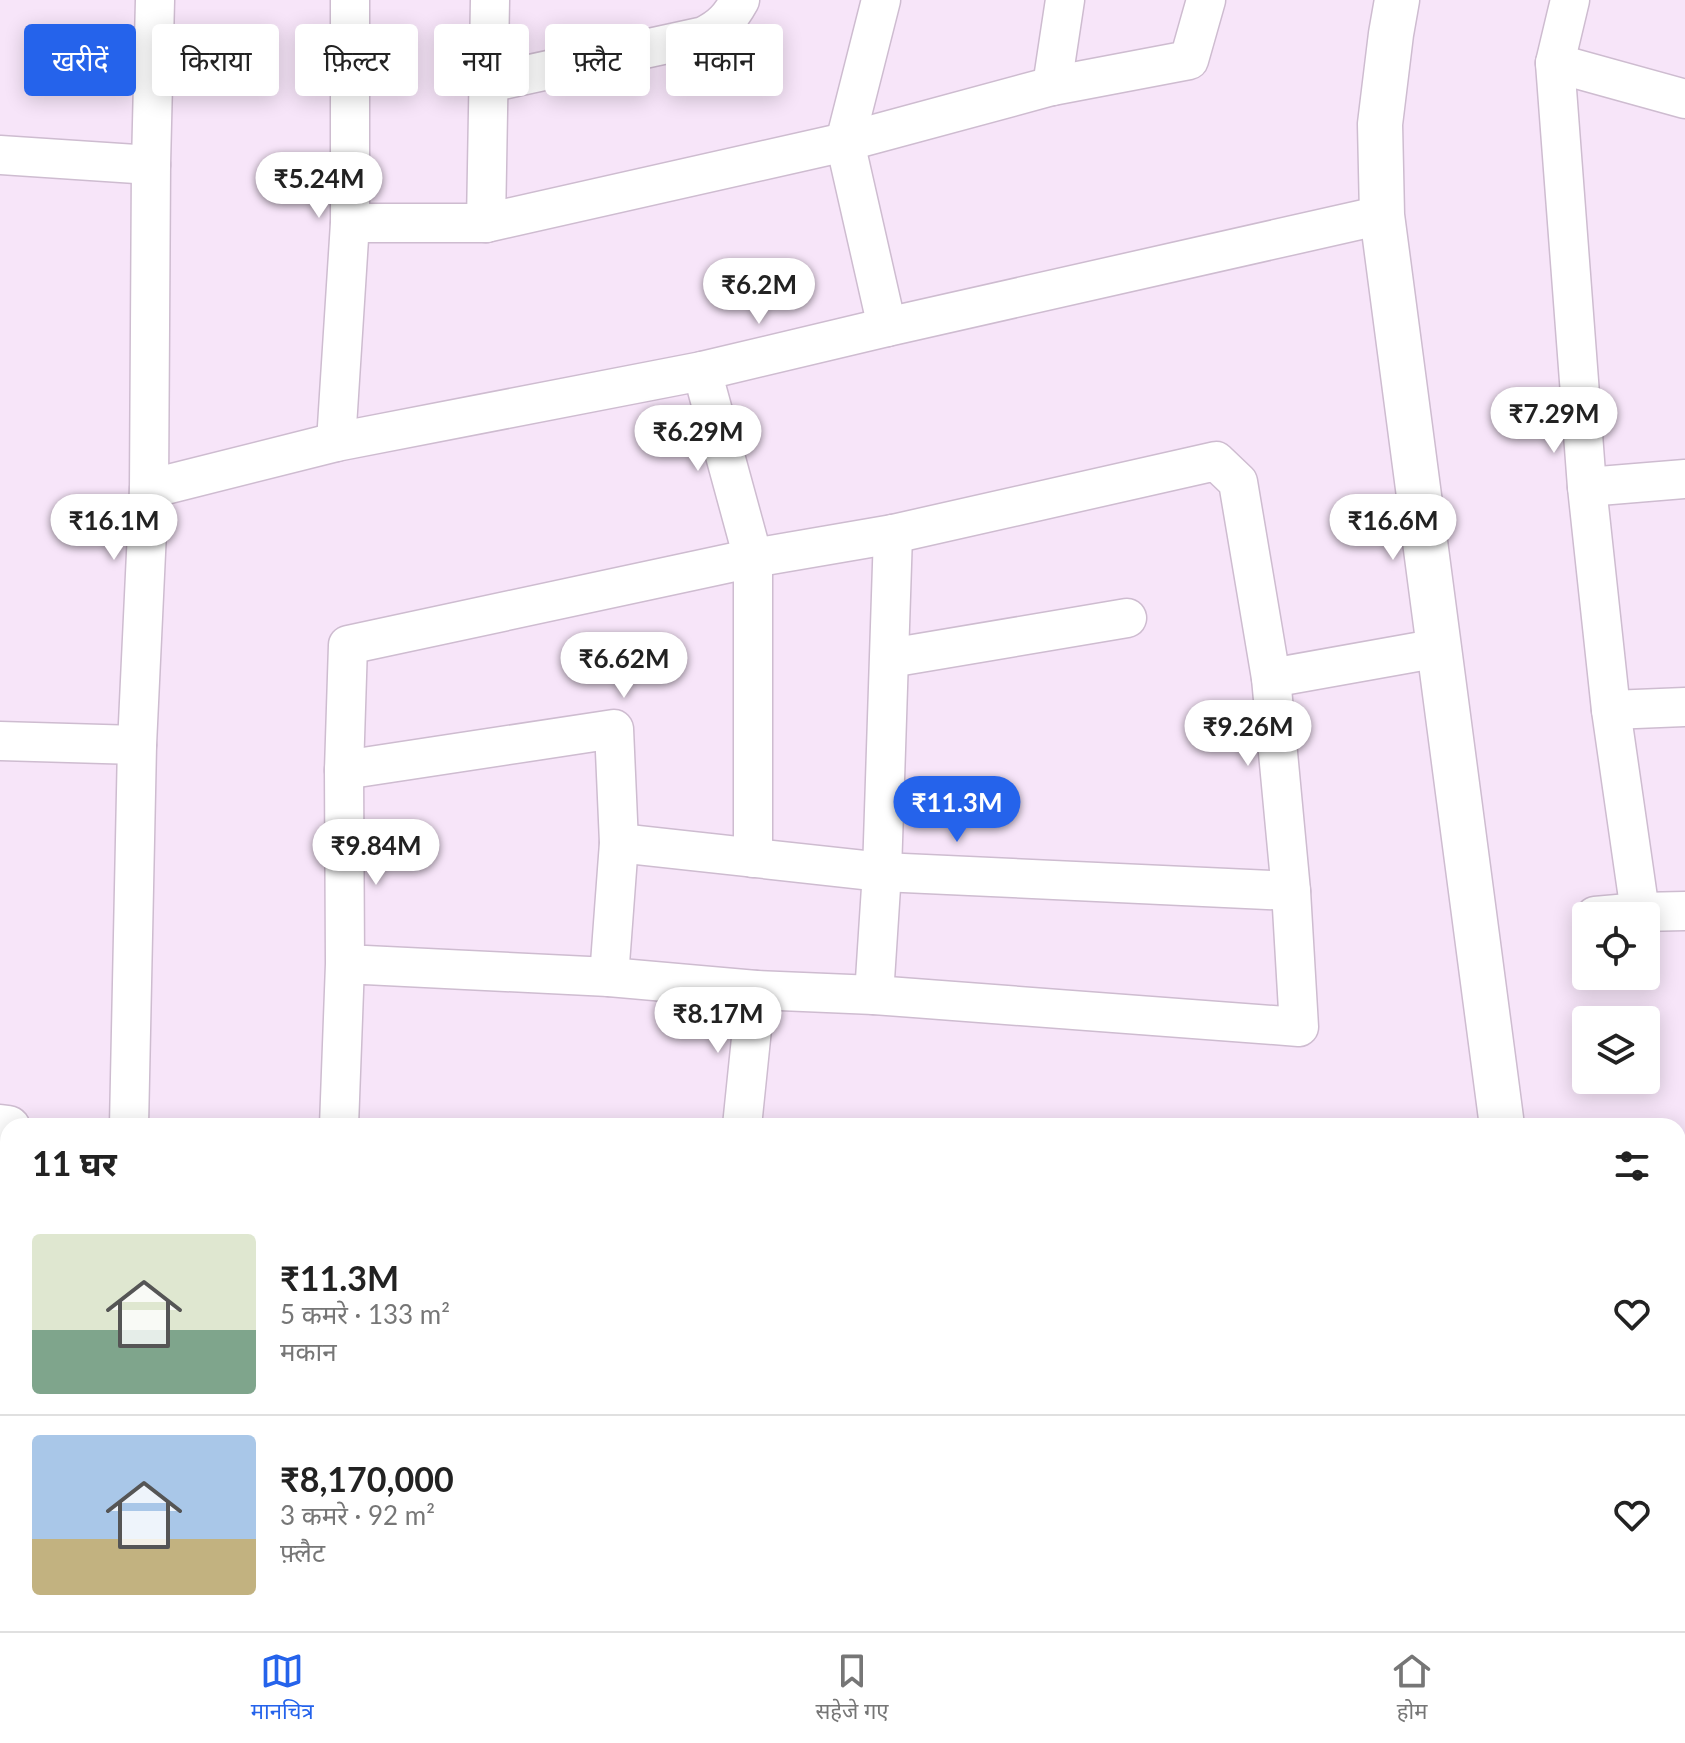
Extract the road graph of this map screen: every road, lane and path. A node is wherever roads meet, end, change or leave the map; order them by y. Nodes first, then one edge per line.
1 (155, 0) edge
2 (350, 0) edge
3 (490, 0) edge
4 (740, 0) edge
5 (881, 0) edge
6 (1065, 0) edge
7 (1206, 0) edge
8 (1397, 0) edge
9 (1570, 0) edge
10 (490, 24) edge
11 (1555, 63) junction
12 (529, 74) edge
13 (1052, 86) junction
14 (489, 96) edge
15 (1685, 99) edge
16 (845, 142) junction
17 (0, 155) edge
18 (151, 165) junction
19 (1382, 215) junction
20 (350, 223) junction
21 (486, 223) junction
22 (887, 327) junction
23 (702, 371) junction
24 (336, 442) junction
25 (1685, 479) edge
26 (1587, 487) junction
27 (149, 489) junction
28 (893, 534) junction
29 (753, 558) junction
30 (1127, 618) dead end
31 (1439, 648) junction
32 (890, 658) junction
33 (1271, 678) junction
34 (1685, 707) edge
35 (1611, 710) junction
36 (0, 741) edge
37 (137, 745) junction
38 (344, 770) junction
39 (619, 843) junction
40 (753, 858) junction
41 (882, 872) junction
42 (1291, 891) junction
43 (1639, 902) edge
44 (1685, 911) edge
45 (1660, 912) edge
46 (345, 964) junction
47 (609, 977) junction
48 (756, 990) junction
49 (874, 995) junction
50 (129, 1118) edge
51 (339, 1118) edge
52 (743, 1118) edge
53 (1501, 1118) edge

1 - 18 street
2 - 20 street
3 - 10 street
4 - 12 street
5 - 16 street
6 - 13 street
7 - 13 street
8 - 19 street
9 - 11 street
11 - 15 street
11 - 26 street
13 - 16 street
14 - 21 street
16 - 21 street
16 - 22 street
17 - 18 street
18 - 27 street
19 - 22 street
19 - 31 street
20 - 21 street
20 - 24 street
22 - 23 street
23 - 24 street
23 - 29 street
24 - 27 street
25 - 26 street
26 - 35 street
27 - 37 street
28 - 29 street
28 - 32 street
28 - 33 street
29 - 38 street
29 - 40 street
30 - 32 street
31 - 33 street
31 - 53 street
32 - 41 street
33 - 42 street
34 - 35 street
35 - 43 street
36 - 37 street
37 - 50 street
38 - 39 street
38 - 46 street
39 - 40 street
39 - 47 street
40 - 41 street
41 - 42 street
41 - 49 street
42 - 49 street
44 - 45 street
46 - 47 street
46 - 51 street
47 - 48 street
48 - 49 street
48 - 52 street

